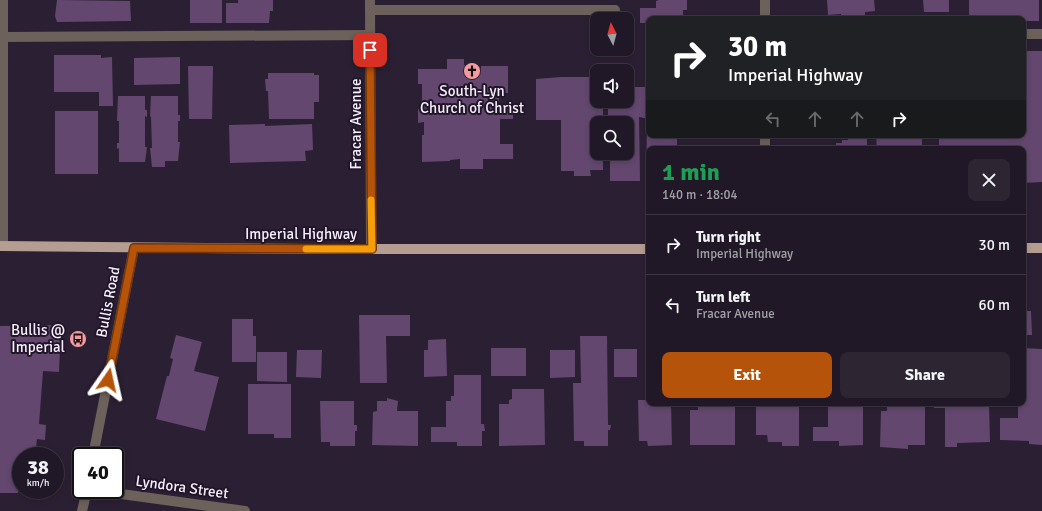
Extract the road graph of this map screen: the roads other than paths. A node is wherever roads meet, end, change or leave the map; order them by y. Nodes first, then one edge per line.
1 (3, 0) edge
2 (765, 0) edge
3 (370, 5) edge
4 (615, 10) dead end
5 (765, 16) edge
6 (1026, 34) edge
7 (1042, 34) edge
8 (370, 35) junction
9 (2, 37) edge
10 (2, 246) edge
11 (134, 248) junction
12 (1026, 248) edge
13 (1042, 248) edge
14 (372, 249) junction
15 (646, 249) edge
16 (95, 447) edge
17 (124, 494) edge
18 (85, 499) edge
19 (82, 511) edge
20 (244, 511) edge

1 - 9 street
2 - 5 street
3 - 4 street
3 - 8 street, Fracar Avenue
6 - 7 street
8 - 9 street
8 - 14 street, Fracar Avenue
9 - 10 street
10 - 11 main road, Imperial Highway
11 - 14 main road, Imperial Highway
11 - 16 street, Bullis Road
12 - 13 main road
14 - 15 main road, Imperial Highway
17 - 20 street, Lyndora Street
18 - 19 street

